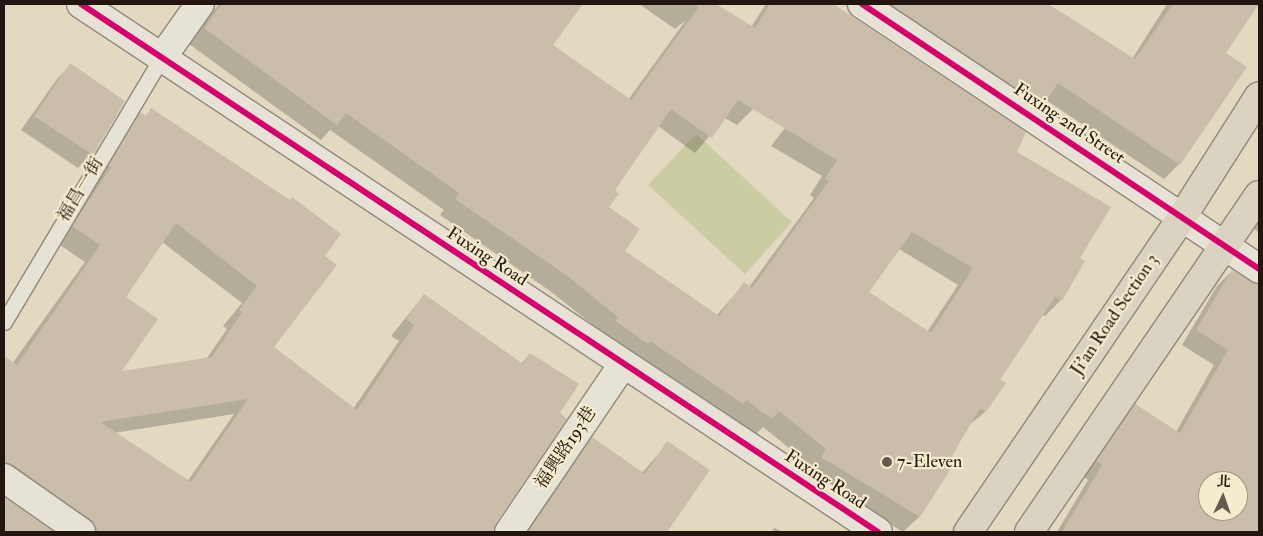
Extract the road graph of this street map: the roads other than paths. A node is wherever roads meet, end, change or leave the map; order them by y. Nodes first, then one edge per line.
1 (81, 4) edge
2 (200, 4) edge
3 (862, 4) edge
4 (161, 59) junction
5 (1259, 96) edge
6 (1259, 195) edge
7 (1182, 217) junction
8 (1226, 247) junction
9 (1259, 269) edge
10 (4, 322) edge
11 (624, 364) junction
12 (4, 478) edge
13 (81, 532) edge
14 (509, 532) edge
15 (878, 532) edge
16 (968, 532) edge
17 (1029, 532) edge

1 - 4 street, Fuxing Road
2 - 4 street
3 - 7 street, Fuxing 2nd Street
4 - 10 lane, 福昌一街
4 - 11 street, Fuxing Road
5 - 7 main road, Ji’an Road Section 3
6 - 8 main road
7 - 8 street, Fuxing 2nd Street
7 - 16 main road, Ji’an Road Section 3
8 - 9 street, Fuxing 2nd Street
8 - 17 main road
11 - 14 street, 福興路193巷
11 - 15 street, Fuxing Road
12 - 13 street

